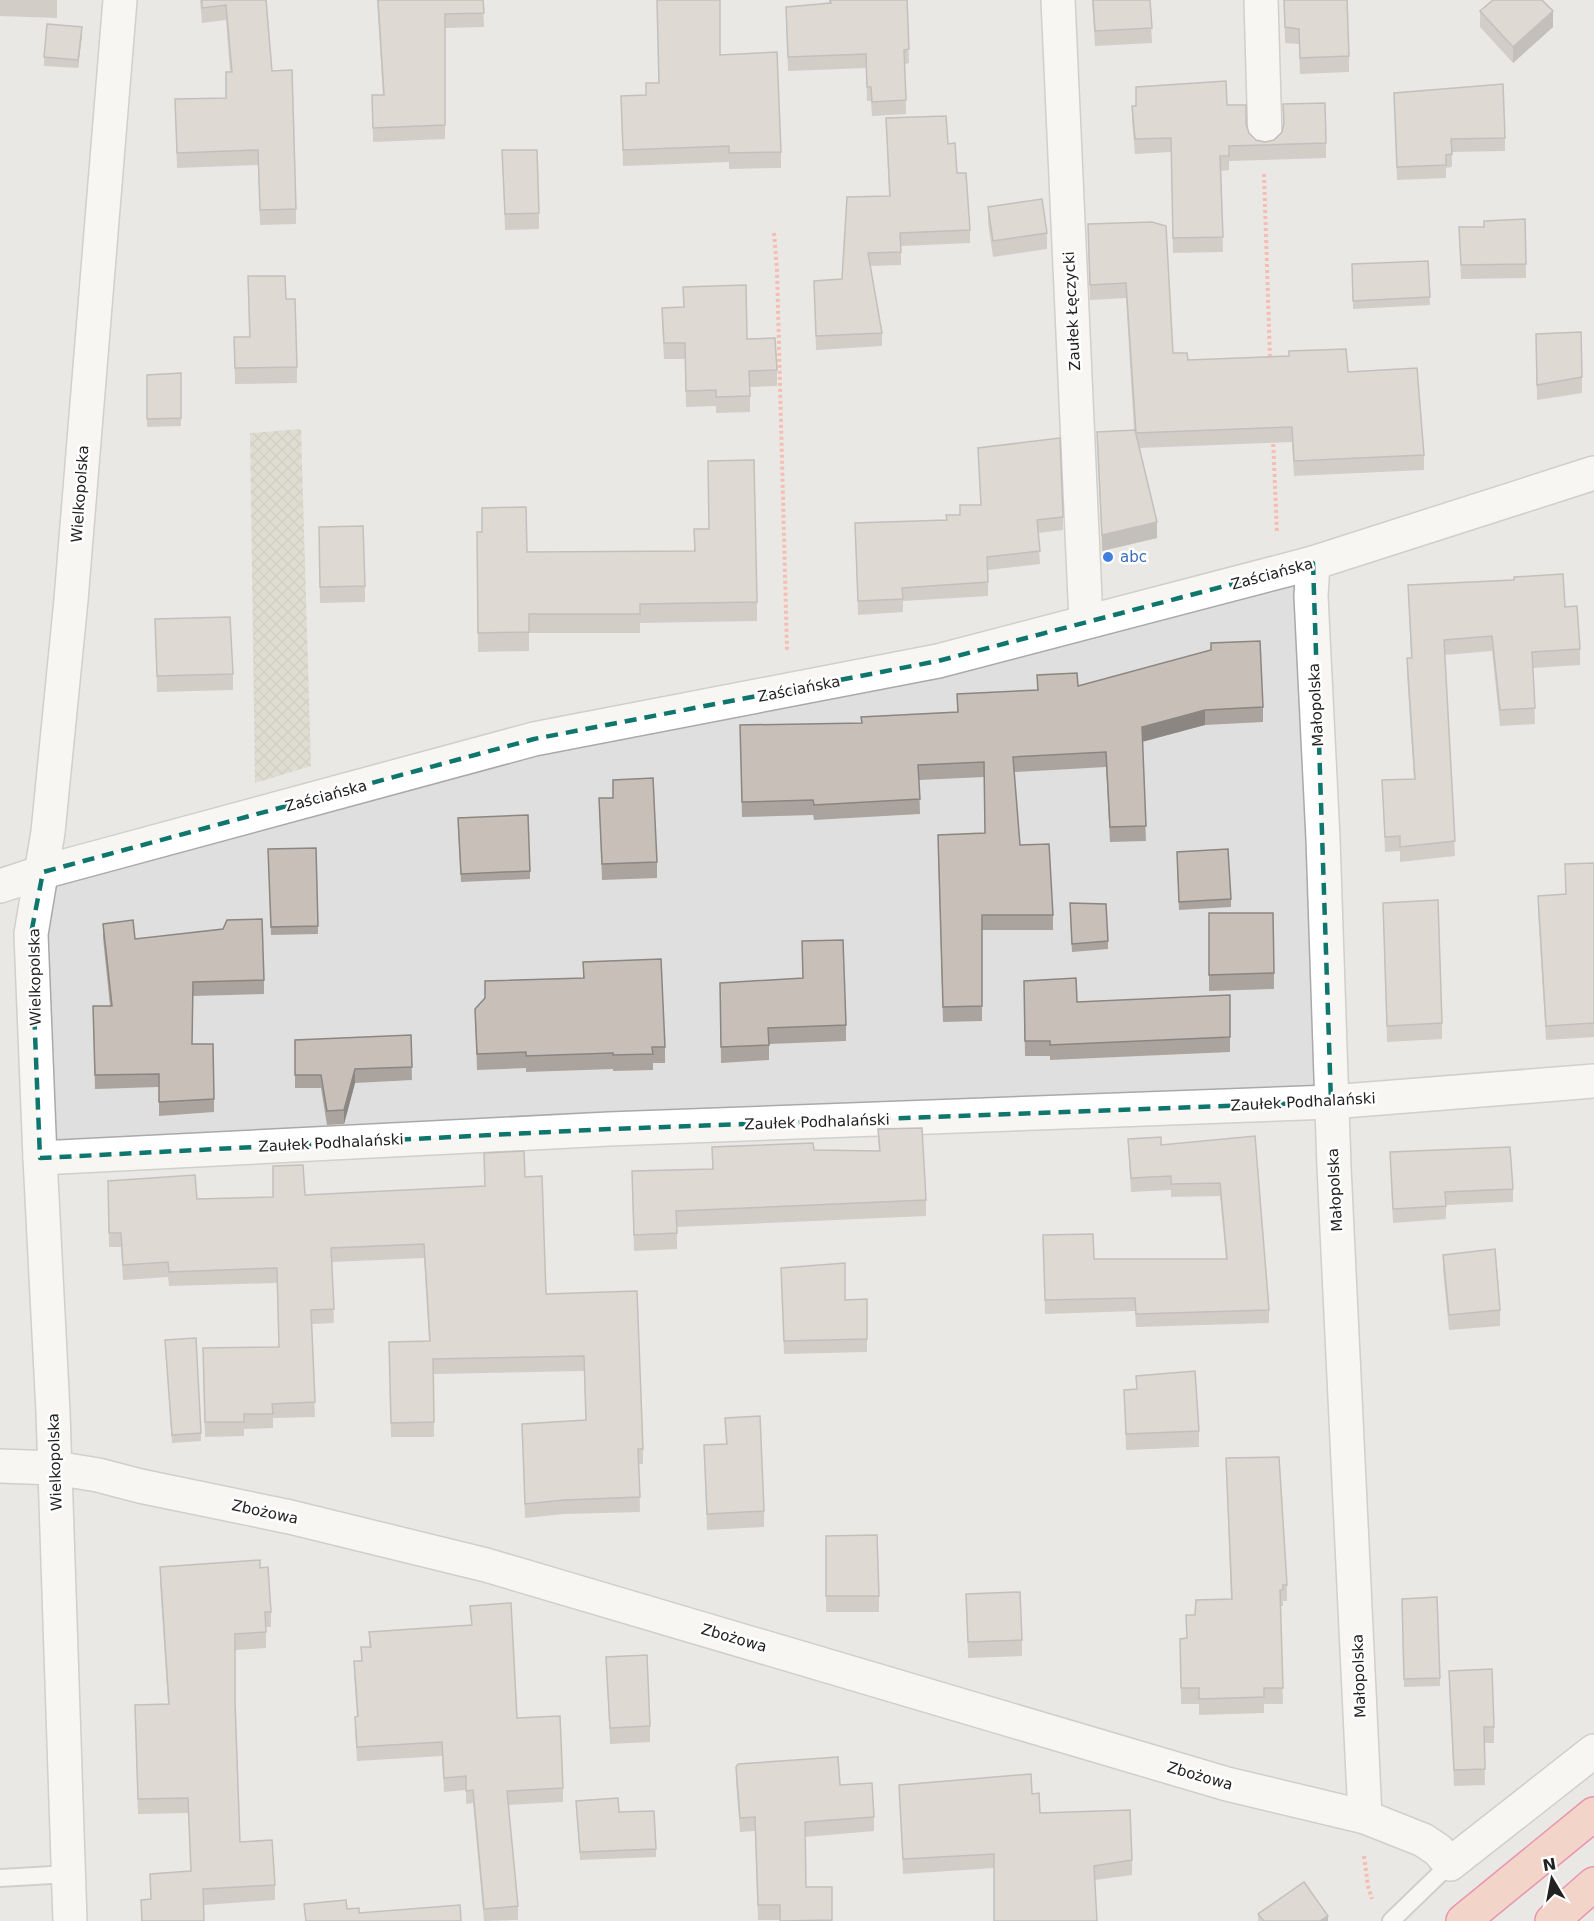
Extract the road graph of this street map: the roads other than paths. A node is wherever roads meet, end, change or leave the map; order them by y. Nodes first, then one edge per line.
1 (120, 0) edge
2 (1058, 0) edge
3 (1261, 0) edge
4 (1264, 138) road end
5 (1594, 473) edge
6 (1313, 563) junction
7 (1086, 621) junction
8 (43, 872) junction
9 (0, 886) edge
10 (1594, 1081) edge
11 (1331, 1102) junction
12 (40, 1158) junction
13 (0, 1466) edge
14 (55, 1468) junction
15 (1594, 1751) edge
16 (1594, 1814) edge
17 (1365, 1817) junction
18 (1450, 1864) junction
19 (69, 1874) junction
20 (0, 1878) edge
21 (1594, 1884) edge
22 (70, 1921) edge
23 (1391, 1921) edge
24 (1463, 1921) edge
25 (1552, 1921) edge

1 - 8 street, Wielkopolska
2 - 7 street, Zaułek Łęczycki
3 - 4 street
5 - 6 street, Zaściańska
6 - 7 street, Zaściańska
6 - 11 street, Małopolska
7 - 8 street, Zaściańska
8 - 9 street, Zaściańska
8 - 12 street, Wielkopolska
10 - 11 street, Zaułek Podhalański
11 - 12 street, Zaułek Podhalański
11 - 17 street, Małopolska
12 - 14 street, Wielkopolska
13 - 14 street, Zbożowa
14 - 17 street, Zbożowa
14 - 19 street, Wielkopolska
15 - 18 street
16 - 24 highway
17 - 18 street, Zbożowa
18 - 23 lane
19 - 20 lane
19 - 22 street, Wielkopolska
21 - 25 highway

